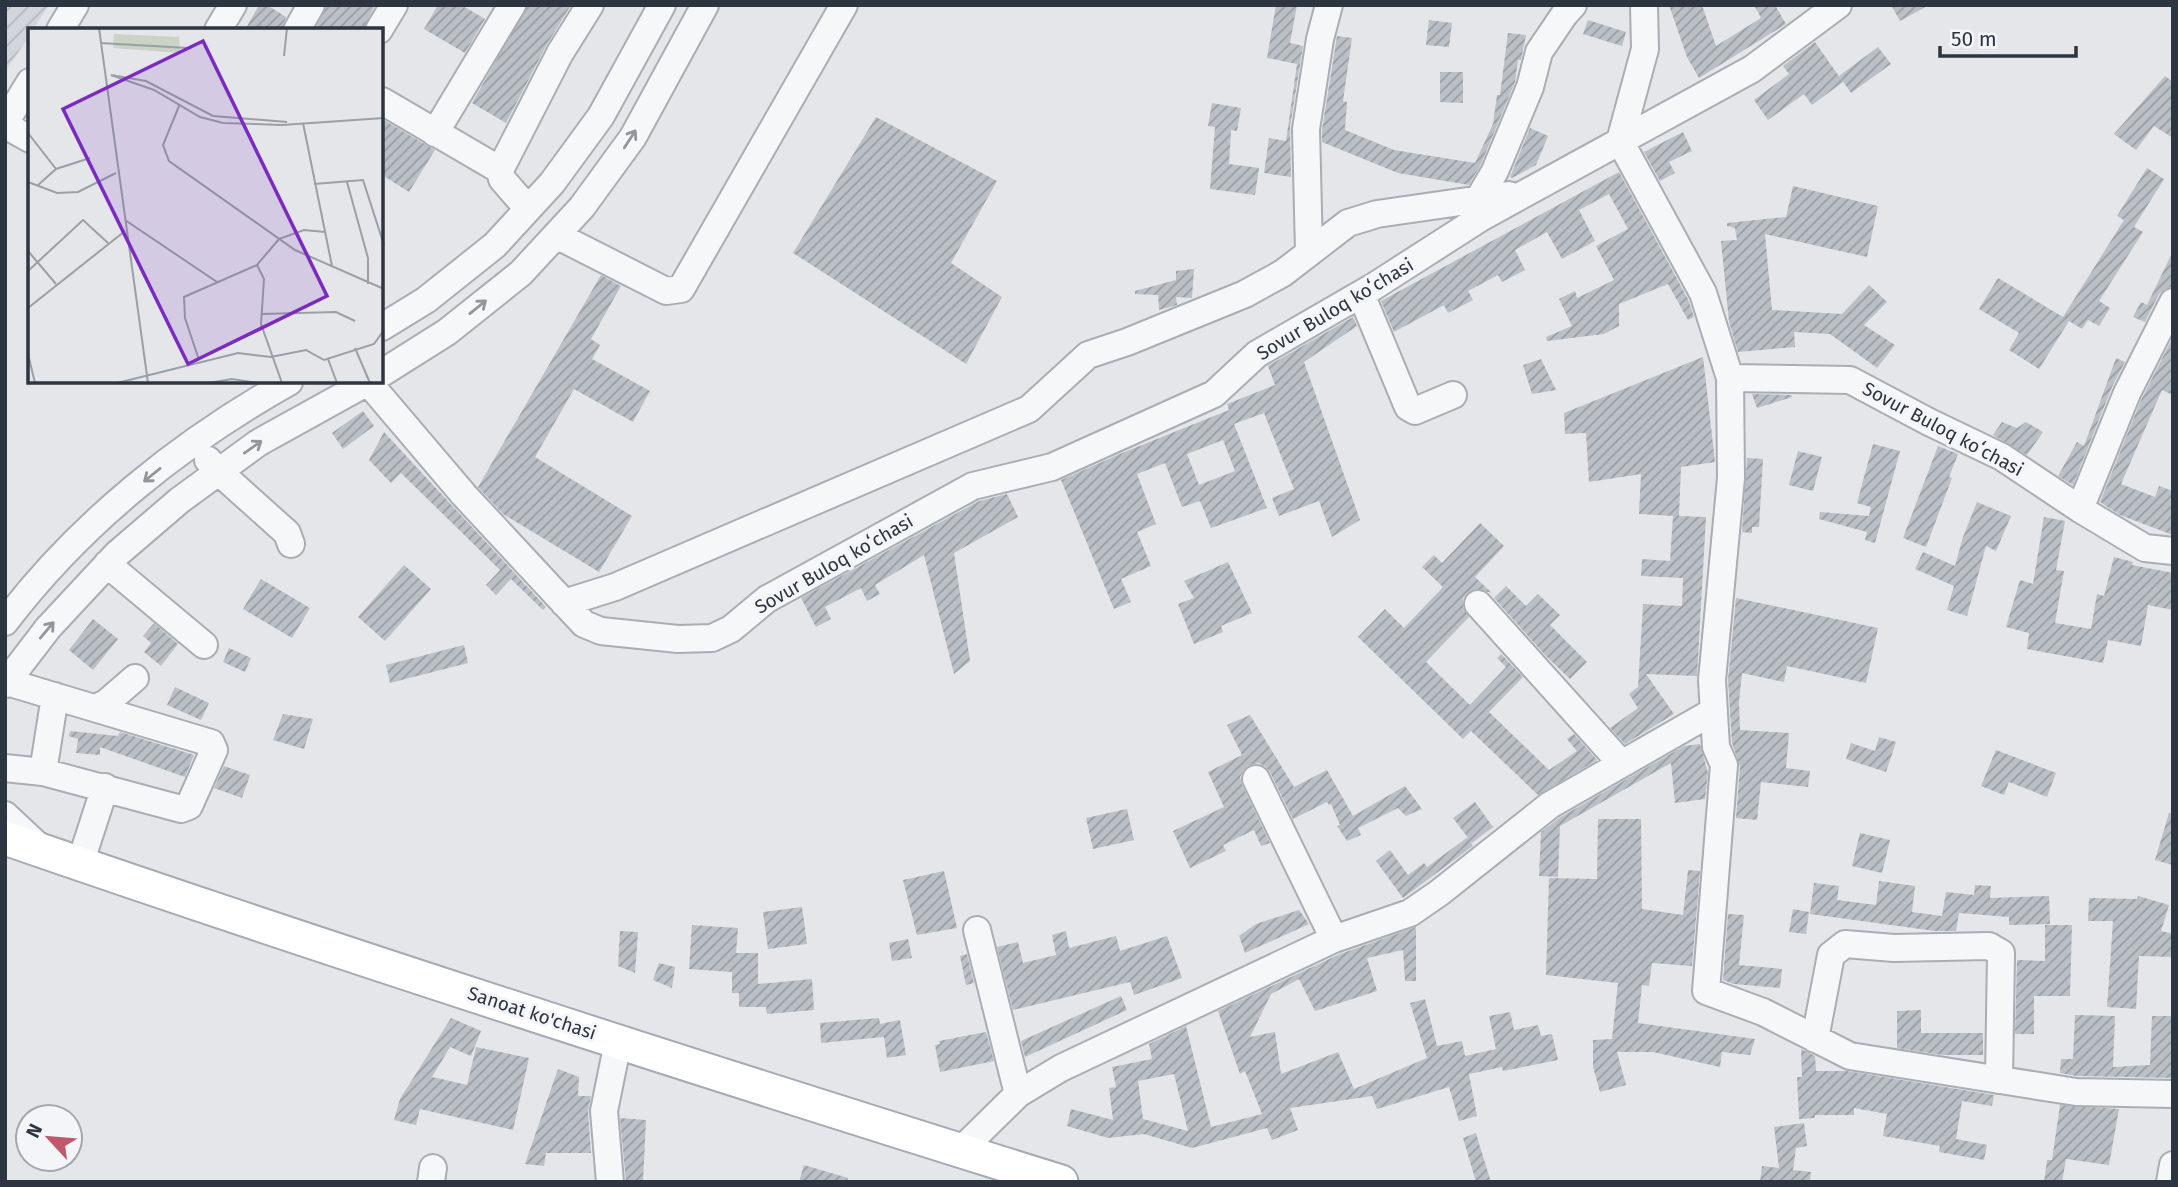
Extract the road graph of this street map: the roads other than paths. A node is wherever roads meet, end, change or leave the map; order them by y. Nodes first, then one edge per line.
1 (75, 5) edge
2 (233, 5) edge
3 (311, 5) edge
4 (394, 5) edge
5 (512, 5) edge
6 (590, 5) edge
7 (662, 5) edge
8 (705, 5) edge
9 (844, 5) edge
10 (1329, 5) edge
11 (1573, 5) edge
12 (1644, 5) edge
13 (1838, 5) edge
14 (61, 28) edge
15 (219, 28) edge
16 (298, 28) edge
17 (380, 28) edge
18 (28, 85) edge
19 (383, 102) edge
20 (5, 124) edge
21 (435, 133) junction
22 (28, 138) edge
23 (1620, 141) junction
24 (500, 170) junction
25 (1525, 193) junction
26 (1478, 200) junction
27 (528, 209) junction
28 (556, 235) junction
29 (1309, 252) junction
30 (1362, 294) junction
31 (426, 300) junction
32 (2173, 302) edge
33 (383, 326) edge
34 (447, 332) junction
35 (383, 372) edge
36 (1730, 378) junction
37 (287, 383) edge
38 (366, 383) edge
39 (369, 383) edge
40 (1453, 395) dead end
41 (194, 443) junction
42 (219, 472) junction
43 (2080, 509) junction
44 (292, 544) dead end
45 (2173, 551) edge
46 (107, 564) junction
47 (564, 603) junction
48 (1478, 604) dead end
49 (5, 622) edge
50 (204, 646) dead end
51 (135, 678) dead end
52 (6, 683) edge
53 (55, 696) junction
54 (96, 708) junction
55 (1714, 711) junction
56 (1621, 763) junction
57 (5, 768) edge
58 (43, 772) junction
59 (1256, 779) dead end
60 (105, 787) junction
61 (5, 816) edge
62 (5, 838) edge
63 (43, 851) junction
64 (80, 864) junction
65 (977, 930) dead end
66 (1334, 939) junction
67 (1815, 1039) junction
68 (618, 1042) junction
69 (1999, 1080) junction
70 (1018, 1094) junction
71 (2173, 1094) edge
72 (959, 1152) junction
73 (2173, 1165) edge
74 (1054, 1181) edge
75 (610, 1182) edge
76 (2170, 1182) edge

1 - 14 street
2 - 15 street
3 - 16 street
4 - 17 street
5 - 21 street
6 - 24 street
7 - 27 street
28 -> 8 street
9 - 28 street
10 - 29 street
11 - 26 street
12 - 23 street
13 - 23 street, Sovur Buloq koʻchasi
18 - 20 street
19 - 21 street
20 - 22 street
21 - 24 street
23 - 25 street, Sovur Buloq koʻchasi
23 - 36 street
24 - 27 street
25 - 26 street
25 - 30 street, Sovur Buloq koʻchasi
26 - 29 street
27 - 31 street
34 -> 28 street
29 - 47 street
30 - 40 street
30 - 47 street, Sovur Buloq koʻchasi
31 - 33 street
31 - 34 street
32 - 43 street
34 - 35 street
36 - 43 street, Sovur Buloq koʻchasi
36 - 55 street
37 - 41 street
42 -> 38 street
39 - 47 street, Sovur Buloq koʻchasi
41 - 42 street
41 -> 49 street
42 - 44 street
42 - 46 street
43 - 45 street, Sovur Buloq koʻchasi
46 - 50 street
52 -> 46 street
48 - 56 street
51 - 54 street
52 - 53 street
53 - 54 street
53 - 58 street
54 - 60 street
55 - 56 street
55 - 67 street
56 - 66 street
57 - 58 street
58 - 60 street
59 - 66 street
60 - 64 street
61 - 63 street
62 - 63 main road, Sanoat ko'chasi
63 - 64 main road, Sanoat ko'chasi
64 - 68 main road, Sanoat ko'chasi
65 - 70 street
66 - 70 street
67 - 69 street
67 - 69 street
68 - 72 main road, Sanoat ko'chasi
68 - 75 street
69 - 71 street
70 - 72 street
72 - 74 main road, Sanoat ko'chasi
73 - 76 street

